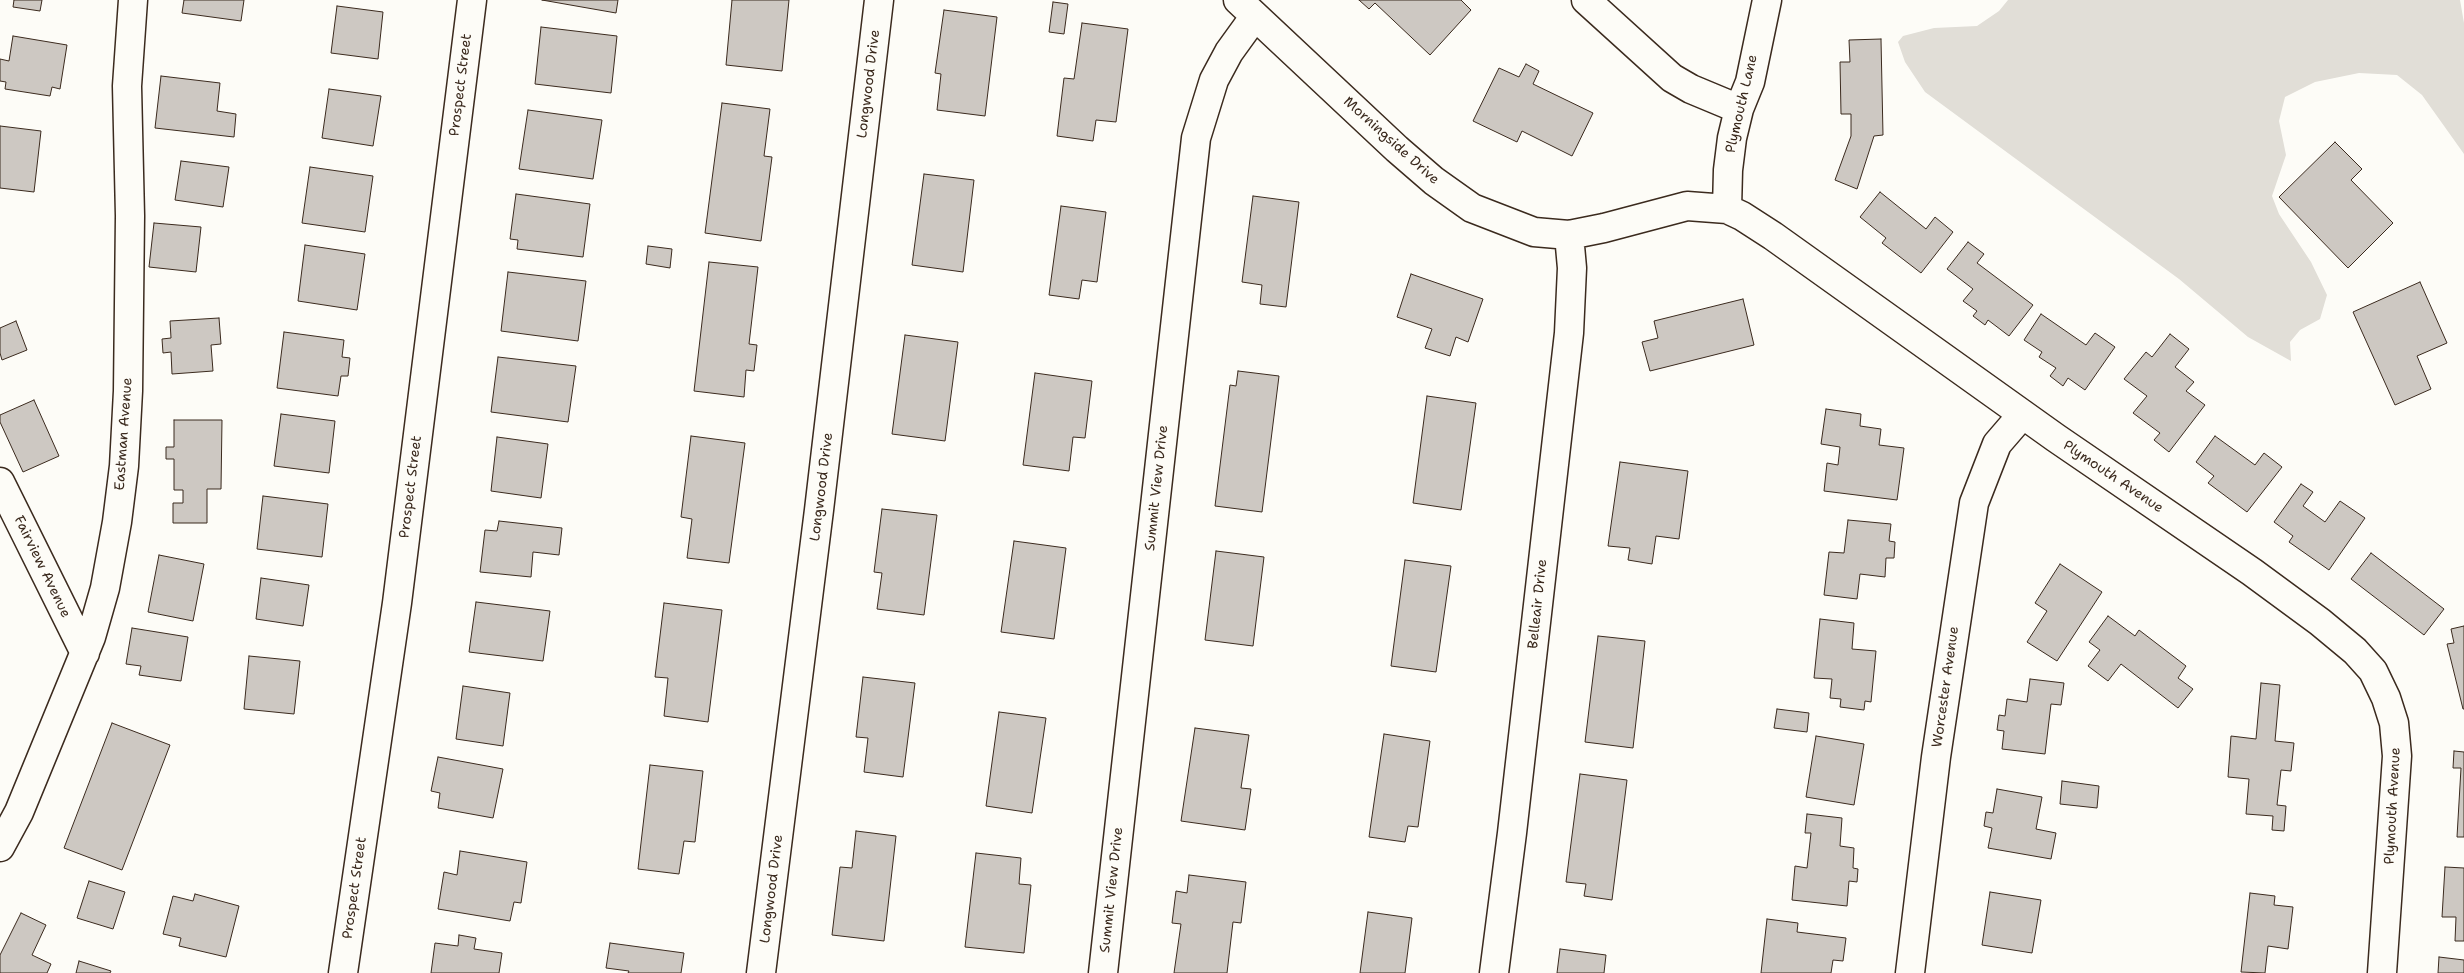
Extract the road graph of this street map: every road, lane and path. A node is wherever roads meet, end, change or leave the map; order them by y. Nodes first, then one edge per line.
1 (133, 0) edge
2 (472, 0) edge
3 (879, 0) edge
4 (1586, 0) edge
5 (1767, 0) edge
6 (1246, 8) edge
7 (1739, 109) junction
8 (1727, 209) junction
9 (1569, 235) junction
10 (2022, 414) junction
11 (0, 482) edge
12 (85, 653) junction
13 (0, 847) edge
14 (343, 973) edge
15 (761, 973) edge
16 (1103, 973) edge
17 (1494, 973) edge
18 (1910, 973) edge
19 (2382, 973) edge

1 - 12 street, Eastman Avenue
2 - 14 street, Prospect Street
3 - 15 street, Longwood Drive
4 - 7 street
5 - 7 street, Plymouth Lane
6 - 9 street, Morningside Drive
6 - 16 street, Summit View Drive
7 - 8 street, Plymouth Lane
8 - 9 street, Plymouth Avenue
8 - 10 street, Plymouth Avenue
9 - 17 street, Belleair Drive
10 - 18 street, Worcester Avenue
10 - 19 street, Plymouth Avenue
11 - 12 street, Fairview Avenue
12 - 13 street, Eastman Avenue

